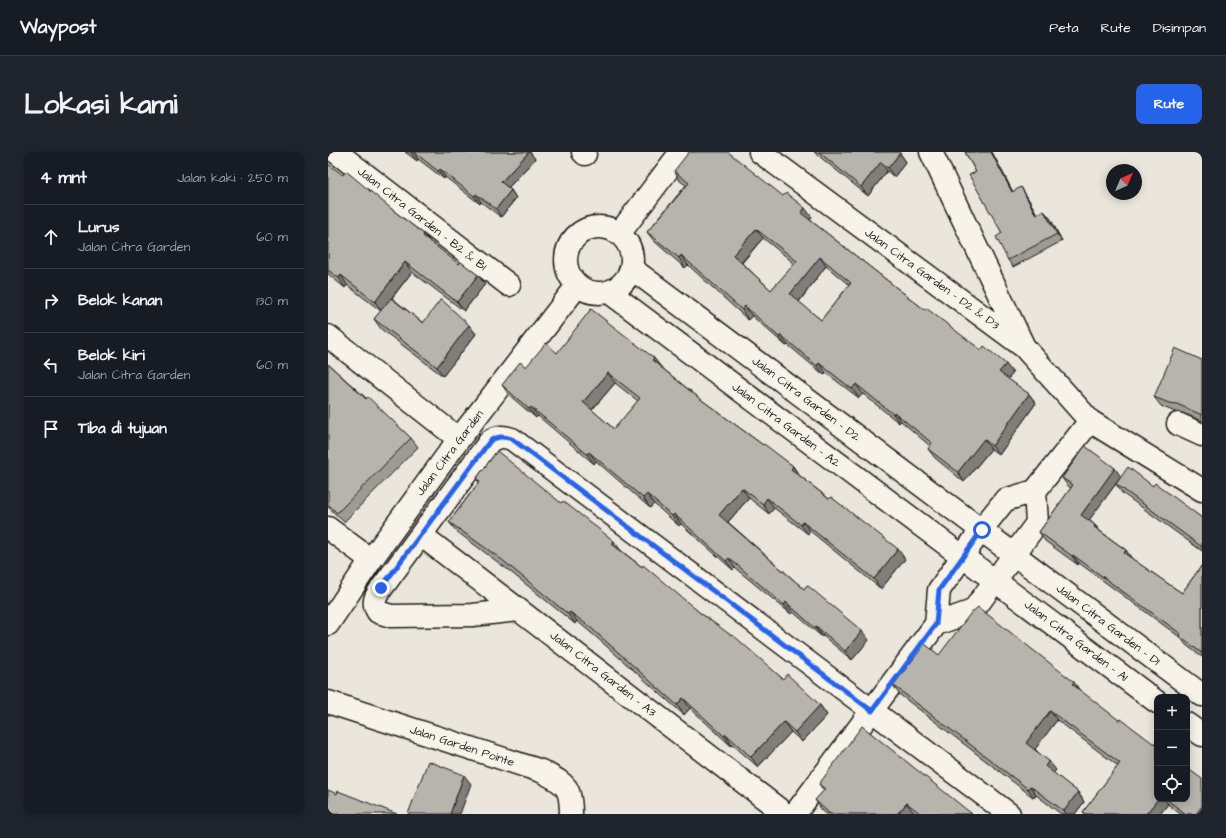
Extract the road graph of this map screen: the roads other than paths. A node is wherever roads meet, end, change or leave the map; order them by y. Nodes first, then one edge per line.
1 (336, 152) edge
2 (681, 152) edge
3 (760, 152) edge
4 (931, 152) edge
5 (620, 234) junction
6 (632, 268) junction
7 (509, 285) dead end
8 (577, 286) junction
9 (608, 292) junction
10 (328, 336) edge
11 (1024, 347) junction
12 (1090, 421) junction
13 (1178, 424) dead end
14 (1202, 435) edge
15 (459, 439) junction
16 (1202, 490) edge
17 (1035, 491) junction
18 (328, 528) edge
19 (982, 530) junction
20 (421, 535) junction
21 (1015, 555) junction
22 (963, 557) junction
23 (371, 560) junction
24 (996, 581) junction
25 (519, 610) junction
26 (328, 624) edge
27 (936, 624) junction
28 (1202, 695) edge
29 (1154, 700) edge
30 (328, 702) edge
31 (872, 711) junction
32 (1190, 726) edge
33 (1202, 735) edge
34 (571, 814) edge
35 (785, 814) edge
36 (795, 814) edge
37 (1009, 814) edge

1 - 7 street, Jalan Citra Garden - B2 & B1
2 - 5 street
3 - 11 street, Jalan Citra Garden - D2 & D3
4 - 11 street
5 - 6 street
5 - 8 street
6 - 9 street
6 - 19 street, Jalan Citra Garden - D2
8 - 9 street
8 - 15 street, Jalan Citra Garden
9 - 22 street, Jalan Citra Garden - A2
10 - 15 street
11 - 12 street, Jalan Citra Garden - D2 & D3
12 - 16 street
12 - 17 street
13 - 14 street
15 - 23 street, Jalan Citra Garden
17 - 19 street
17 - 21 street
18 - 23 street
19 - 21 street, Jalan Citra Garden - D2
19 - 22 street
20 - 25 street, Jalan Citra Garden - A3
20 - 25 street
20 - 31 street
21 - 24 street
21 - 28 street, Jalan Citra Garden - D1
22 - 24 street, Jalan Citra Garden - A2
22 - 27 street
23 - 26 street, Jalan Citra Garden
24 - 27 street
24 - 29 street, Jalan Citra Garden - A1
25 - 35 street, Jalan Citra Garden - A3
27 - 31 street
30 - 34 street, Jalan Garden Pointe
31 - 36 street
31 - 37 street
32 - 33 street

